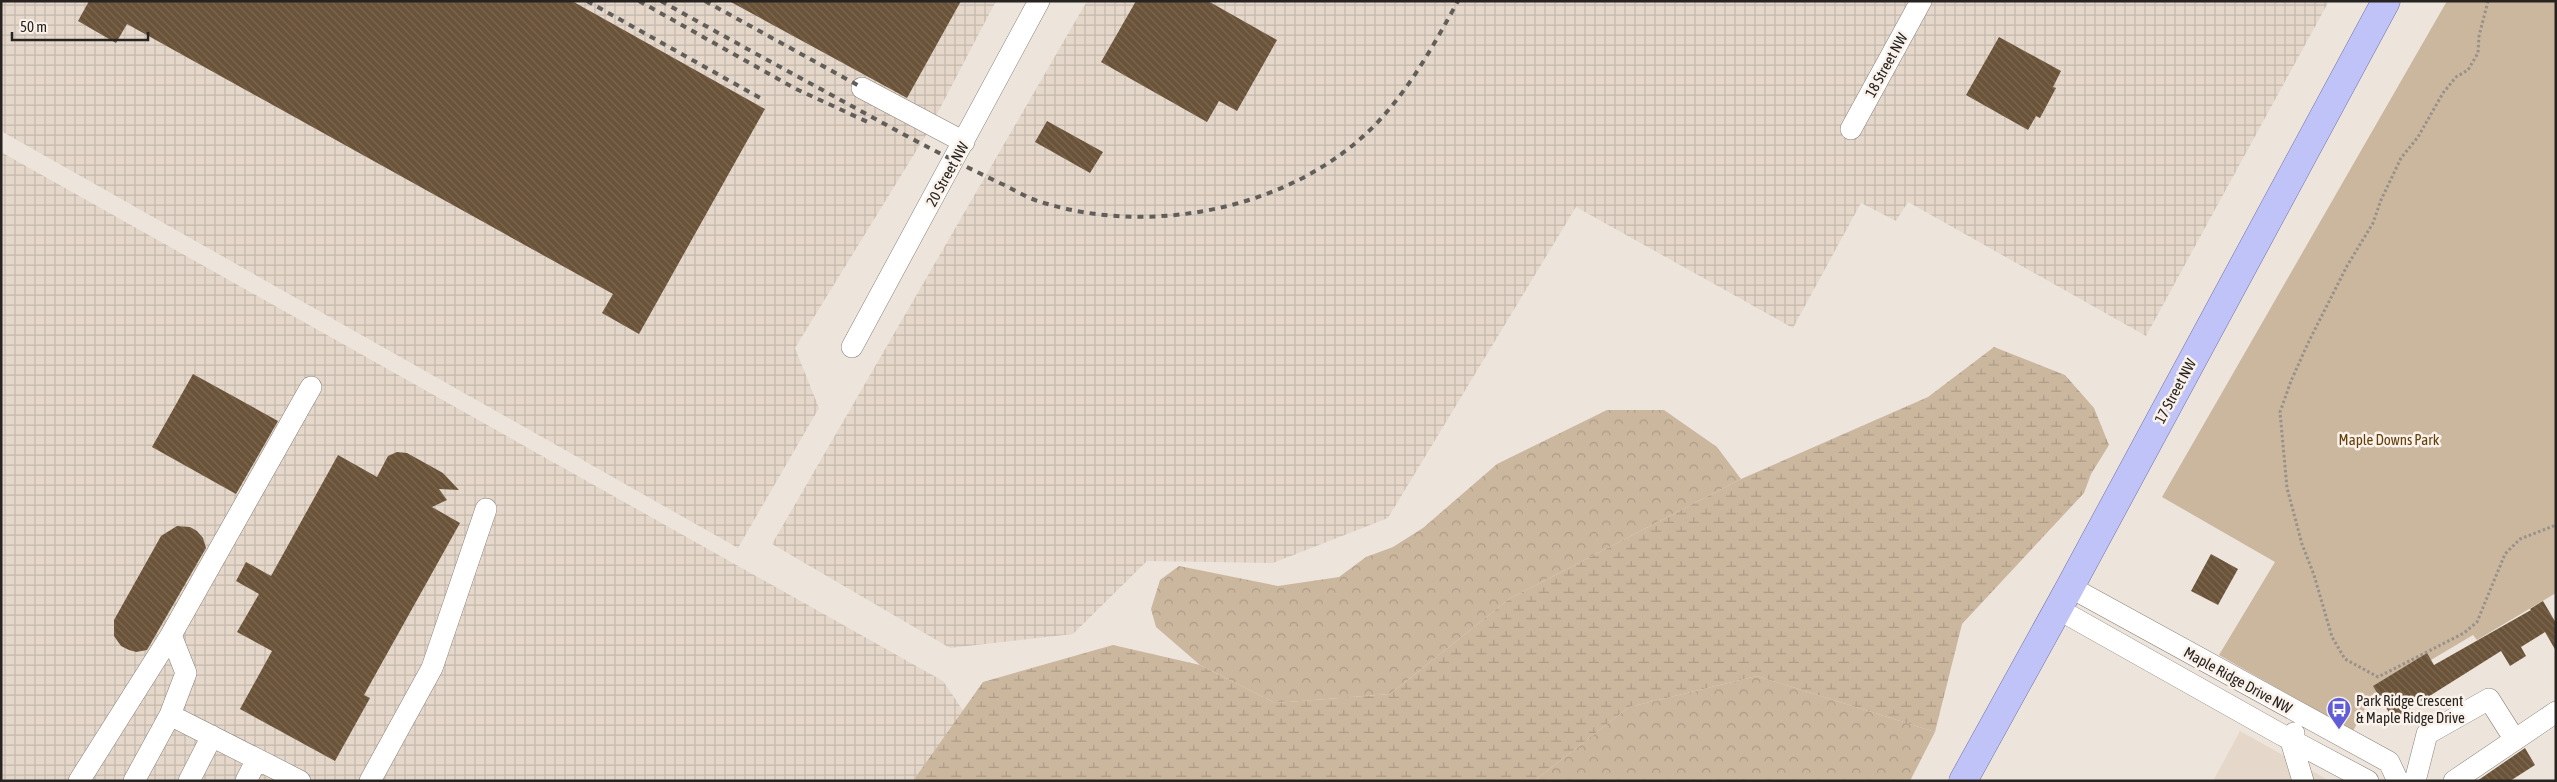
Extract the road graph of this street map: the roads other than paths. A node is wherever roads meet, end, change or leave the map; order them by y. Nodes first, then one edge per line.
1 (1040, 1) edge
2 (1921, 1) edge
3 (2386, 1) edge
4 (862, 88) dead end
5 (1850, 129) dead end
6 (964, 142) junction
7 (852, 347) dead end
8 (311, 386) dead end
9 (486, 509) dead end
10 (2064, 598) junction
11 (171, 635) junction
12 (2556, 712) edge
13 (170, 715) junction
14 (2302, 715) junction
15 (212, 736) junction
16 (2515, 740) junction
17 (2292, 741) junction
18 (257, 759) junction
19 (79, 781) edge
20 (134, 781) edge
21 (190, 781) edge
22 (246, 781) edge
23 (300, 781) edge
24 (370, 781) edge
25 (1963, 781) edge
26 (2303, 781) edge
27 (2368, 781) edge
28 (2398, 781) edge
29 (2415, 781) edge
30 (2454, 781) edge

1 - 6 street, 20 Street NW
2 - 5 street, 18 Street NW
3 - 10 main road, 17 Street NW
4 - 6 street
6 - 7 street, 20 Street NW
8 - 11 street
9 - 24 street
10 - 14 street, Maple Ridge Drive NW
10 - 17 street, Maple Ridge Drive NW
10 - 25 main road, 17 Street NW
11 - 13 street
11 - 19 street
12 - 16 street
13 - 15 street
13 - 20 street
14 - 17 street
14 - 28 street, Maple Ridge Drive NW
15 - 18 street
15 - 21 street
16 - 29 street
16 - 30 street
17 - 26 street
17 - 27 street, Maple Ridge Drive NW
18 - 22 street
18 - 23 street

